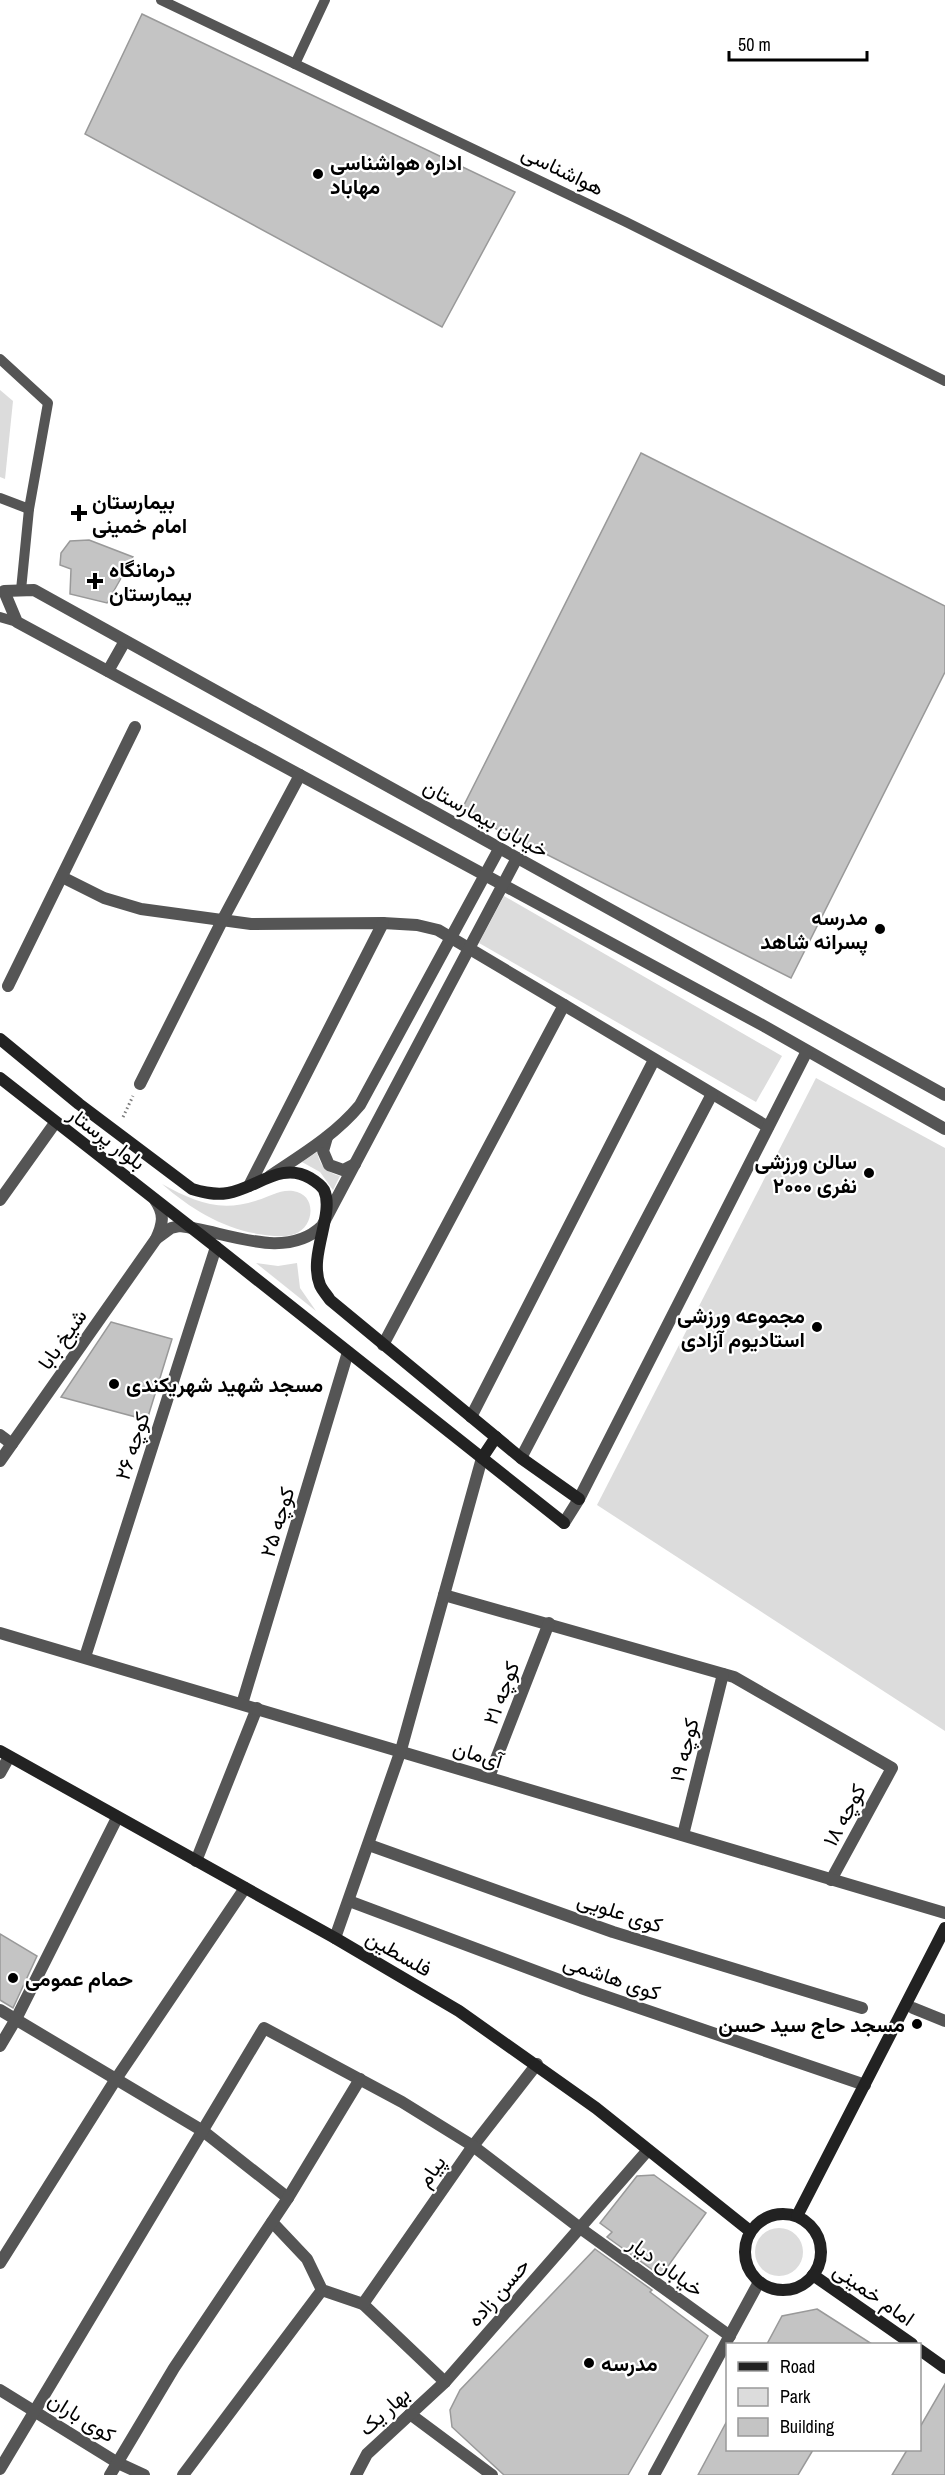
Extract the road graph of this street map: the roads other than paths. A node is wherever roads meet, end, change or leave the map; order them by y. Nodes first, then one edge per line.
1 (161, 0) edge
2 (325, 0) edge
3 (295, 64) junction
4 (0, 359) edge
5 (945, 381) edge
6 (0, 498) edge
7 (29, 509) junction
8 (21, 590) junction
9 (2, 592) edge
10 (0, 617) edge
11 (17, 622) junction
12 (125, 641) junction
13 (108, 671) junction
14 (135, 727) dead end
15 (300, 775) junction
16 (500, 849) junction
17 (517, 858) junction
18 (485, 875) junction
19 (62, 877) junction
20 (502, 885) junction
21 (223, 919) junction
22 (383, 923) junction
23 (453, 938) junction
24 (469, 947) junction
25 (8, 986) dead end
26 (564, 1005) junction
27 (0, 1039) edge
28 (807, 1051) junction
29 (654, 1060) junction
30 (0, 1078) edge
31 (140, 1084) road end
32 (712, 1094) junction
33 (945, 1095) edge
34 (55, 1124) junction
35 (768, 1127) junction
36 (945, 1129) edge
37 (328, 1137) junction
38 (355, 1164) junction
39 (269, 1176) junction
40 (249, 1186) junction
41 (151, 1195) junction
42 (0, 1200) edge
43 (322, 1226) junction
44 (192, 1228) junction
45 (156, 1239) junction
46 (216, 1246) junction
47 (383, 1345) junction
48 (348, 1352) junction
49 (471, 1417) junction
50 (0, 1435) edge
51 (496, 1437) junction
52 (12, 1444) junction
53 (482, 1458) junction
54 (521, 1458) junction
55 (0, 1461) edge
56 (579, 1499) junction
57 (564, 1523) joint
58 (444, 1595) junction
59 (549, 1623) junction
60 (0, 1633) edge
61 (85, 1657) junction
62 (723, 1674) junction
63 (242, 1704) junction
64 (257, 1708) junction
65 (401, 1750) junction
66 (5, 1754) edge
67 (0, 1773) edge
68 (489, 1777) junction
69 (117, 1818) junction
70 (683, 1835) junction
71 (369, 1845) junction
72 (196, 1861) junction
73 (831, 1880) junction
74 (245, 1888) junction
75 (349, 1900) junction
76 (945, 1913) edge
77 (945, 1928) edge
78 (335, 1938) junction
79 (945, 1945) edge
80 (862, 2008) dead end
81 (913, 2008) junction
82 (0, 2010) edge
83 (16, 2019) junction
84 (945, 2021) edge
85 (0, 2046) edge
86 (537, 2064) junction
87 (116, 2079) junction
88 (360, 2079) junction
89 (865, 2085) junction
90 (203, 2131) junction
91 (473, 2146) junction
92 (648, 2150) junction
93 (288, 2198) junction
94 (800, 2217) junction
95 (272, 2222) junction
96 (580, 2228) junction
97 (750, 2231) junction
98 (0, 2263) edge
99 (813, 2275) junction
100 (759, 2282) junction
101 (322, 2290) junction
102 (363, 2304) junction
103 (730, 2336) junction
104 (726, 2343) edge
105 (726, 2343) edge
106 (911, 2343) edge
107 (921, 2351) edge
108 (945, 2368) edge
109 (445, 2382) junction
110 (0, 2390) edge
111 (36, 2412) junction
112 (410, 2414) junction
113 (118, 2463) junction
114 (0, 2469) edge
115 (110, 2475) edge
116 (144, 2475) edge
117 (183, 2475) edge
118 (356, 2475) edge
119 (492, 2475) edge
120 (654, 2475) edge

1 - 3 lane, هواشناسی
2 - 3 lane
3 - 5 lane, هواشناسی
4 - 7 lane
6 - 7 lane
7 - 8 lane
8 - 9 street, خیابان بیمارستان
8 - 12 street, خیابان بیمارستان
9 - 11 street
10 - 11 lane
11 - 13 street
12 - 13 street
12 - 16 street, خیابان بیمارستان
13 - 15 street
14 - 19 street
15 - 18 street
15 - 21 street
16 - 17 street, خیابان بیمارستان
16 - 18 street
17 - 20 street
17 - 33 street, خیابان بیمارستان
18 - 20 street
18 - 23 street
19 - 21 street
19 - 25 street
20 - 24 street
20 - 28 street
21 - 22 street
21 - 31 street
22 - 23 street
22 - 40 street
23 - 24 street
23 - 37 street
24 - 26 street
24 - 38 street
26 - 29 street
26 - 47 street
27 - 40 main road
28 - 35 street
28 - 36 street
29 - 32 street
29 - 49 street
30 - 34 main road, بلوار پرستار
32 - 35 street
32 - 54 street
34 - 41 main road, بلوار پرستار
34 - 42 street
35 - 56 street
37 - 38 street
37 - 39 street
38 - 43 street
39 - 40 main road
39 - 43 main road
41 - 44 main road, بلوار پرستار
41 - 45 street
43 - 44 street
43 - 47 main road
44 - 45 street
44 - 46 main road, بلوار پرستار
45 - 52 street, شیخ بابا
46 - 48 main road, بلوار پرستار
46 - 61 street, کوچه ۲۶
47 - 49 main road
48 - 53 main road, بلوار پرستار
48 - 63 street, کوچه ۲۵
49 - 51 main road
50 - 52 street
51 - 53 main road
51 - 54 main road
52 - 55 street, شیخ بابا
53 - 57 main road, بلوار پرستار
53 - 58 street
54 - 56 main road
56 - 57 street
58 - 59 street
58 - 65 street
59 - 62 street
59 - 68 street, کوچه ۲۱
60 - 61 street, آی‌مان
61 - 63 street, آی‌مان
62 - 70 street, کوچه ۱۹
62 - 73 street, کوچه ۱۸
63 - 64 street, آی‌مان
64 - 65 street, آی‌مان
64 - 72 street
65 - 68 street, آی‌مان
65 - 71 street
66 - 67 street
66 - 69 main road, فلسطین
68 - 70 street, آی‌مان
69 - 72 main road, فلسطین
69 - 83 street
70 - 73 street, آی‌مان
71 - 75 street
71 - 80 street, کوی علویی
72 - 74 main road, فلسطین
73 - 76 street, آی‌مان
74 - 78 main road, فلسطین
74 - 87 street
75 - 78 street
75 - 89 street, کوی هاشمی
77 - 89 main road
78 - 86 main road, فلسطین
79 - 81 main road
81 - 84 street
81 - 94 main road
82 - 83 street
83 - 85 street
83 - 87 street
86 - 91 street, پیام
86 - 92 main road, فلسطین
87 - 90 street
87 - 98 street
88 - 90 street, خیابان دیار
88 - 91 street, خیابان دیار
88 - 93 street
89 - 94 main road
90 - 93 street
90 - 111 street
91 - 96 street, خیابان دیار
91 - 102 street, پیام
92 - 96 street, حسن زاده
92 - 97 main road, فلسطین
93 - 95 street
94 - 97 main road
94 - 99 main road
95 - 101 street
95 - 113 street
96 - 103 street, خیابان دیار
96 - 109 street, حسن زاده
97 - 100 main road
99 - 100 main road
99 - 106 main road, امام خمینی
100 - 103 street
101 - 102 street
101 - 117 street
102 - 109 street
103 - 105 street
104 - 120 street
107 - 108 main road, امام خمینی
109 - 112 street, بهار یک
110 - 111 street, کوی باران
111 - 113 street, کوی باران
111 - 114 street
112 - 118 street, بهار یک
112 - 119 street
113 - 115 street
113 - 116 street, کوی باران

